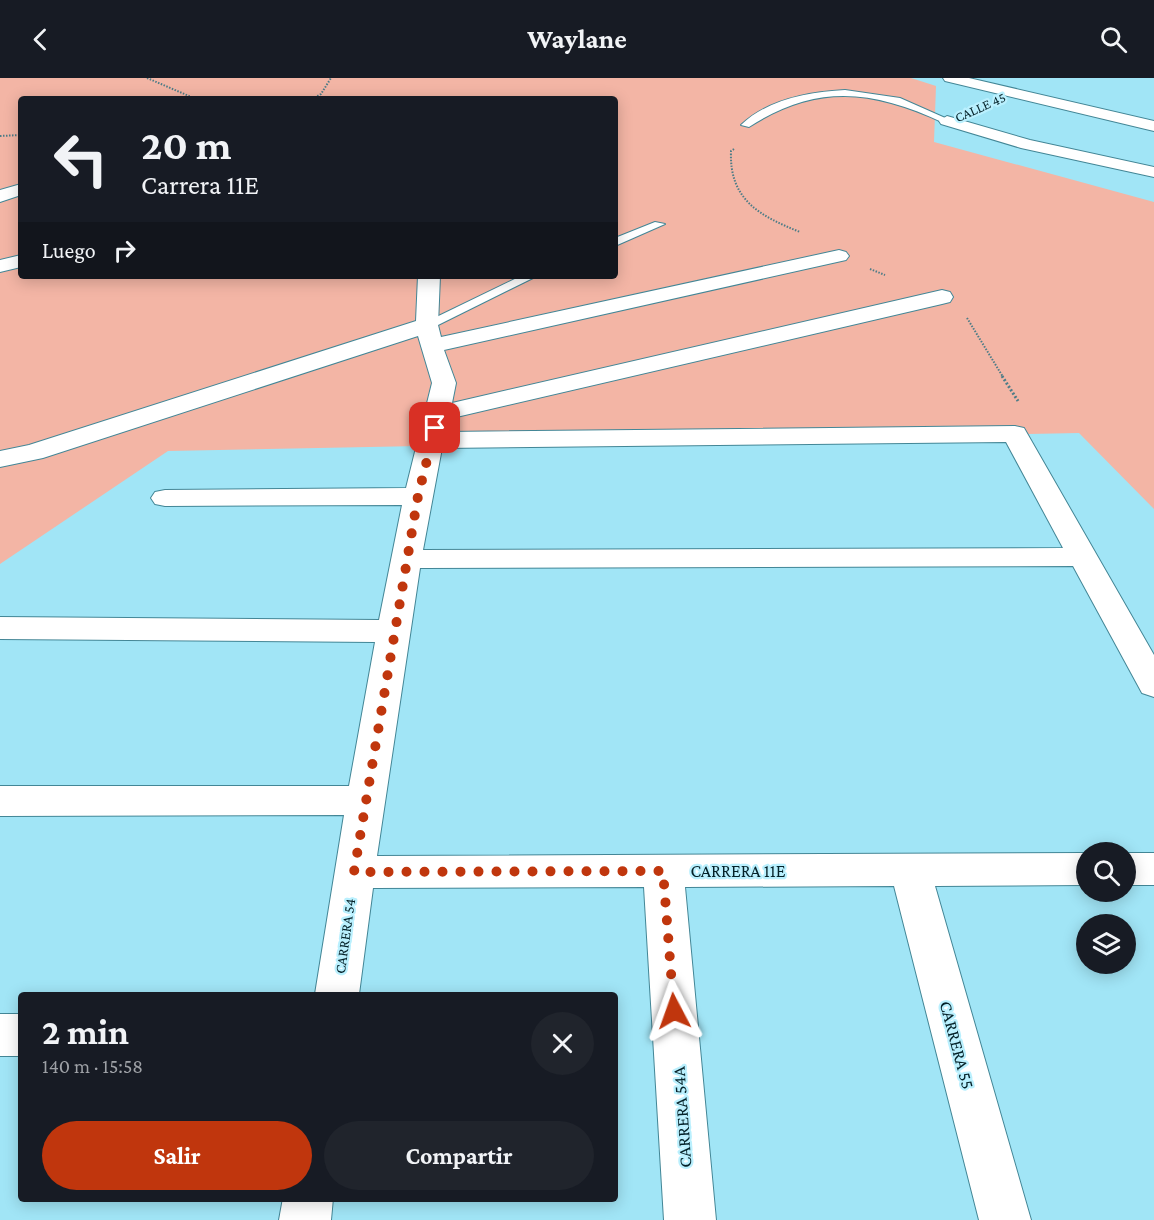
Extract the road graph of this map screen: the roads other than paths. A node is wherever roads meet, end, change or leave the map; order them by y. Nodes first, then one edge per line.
1 (950, 78) edge
2 (1037, 82) dead end
3 (1011, 93) junction
4 (990, 102) dead end
5 (968, 112) dead end
6 (1119, 118) junction
7 (947, 121) junction
8 (746, 125) road end
9 (1154, 126) edge
10 (1098, 128) dead end
11 (1077, 139) dead end
12 (1057, 150) junction
13 (1154, 172) edge
14 (18, 190) edge
15 (0, 196) edge
16 (659, 224) dead end
17 (618, 241) edge
18 (838, 256) dead end
19 (18, 262) edge
20 (0, 266) edge
21 (429, 279) edge
22 (526, 279) edge
23 (942, 297) dead end
24 (429, 336) junction
25 (435, 427) junction
26 (0, 459) edge
27 (418, 496) junction
28 (165, 498) dead end
29 (1081, 557) junction
30 (408, 559) junction
31 (0, 628) edge
32 (393, 632) junction
33 (1154, 685) edge
34 (365, 800) junction
35 (0, 801) edge
36 (1076, 869) edge
37 (910, 870) junction
38 (663, 871) junction
39 (354, 872) junction
40 (337, 992) edge
41 (0, 1035) edge
42 (18, 1035) edge
43 (307, 1202) edge
44 (304, 1220) edge
45 (690, 1220) edge
46 (1005, 1220) edge

1 - 3 street
2 - 3 street, CALLE 45
3 - 4 street, CALLE 45
3 - 6 street
5 - 7 street, CALLE 45
6 - 9 street
6 - 10 street
7 - 8 lane
7 - 12 street
11 - 12 street
12 - 13 street
14 - 15 street
16 - 17 lane
18 - 24 street
19 - 20 street
21 - 24 street, CARRERA 54
22 - 24 lane
23 - 25 street
24 - 25 street, CARRERA 54
24 - 26 street
25 - 27 street, CARRERA 54
25 - 29 street
27 - 28 street
27 - 30 street, CARRERA 54
29 - 30 street
29 - 33 street
30 - 32 street, CARRERA 54
31 - 32 street
32 - 34 street, CARRERA 54
34 - 35 street
34 - 39 street, CARRERA 54
36 - 37 street, CARRERA 11E
37 - 38 street, CARRERA 11E
37 - 46 street, CARRERA 55
38 - 39 street, CARRERA 11E
38 - 45 street, CARRERA 54A
39 - 40 street, CARRERA 54
41 - 42 street
43 - 44 street

